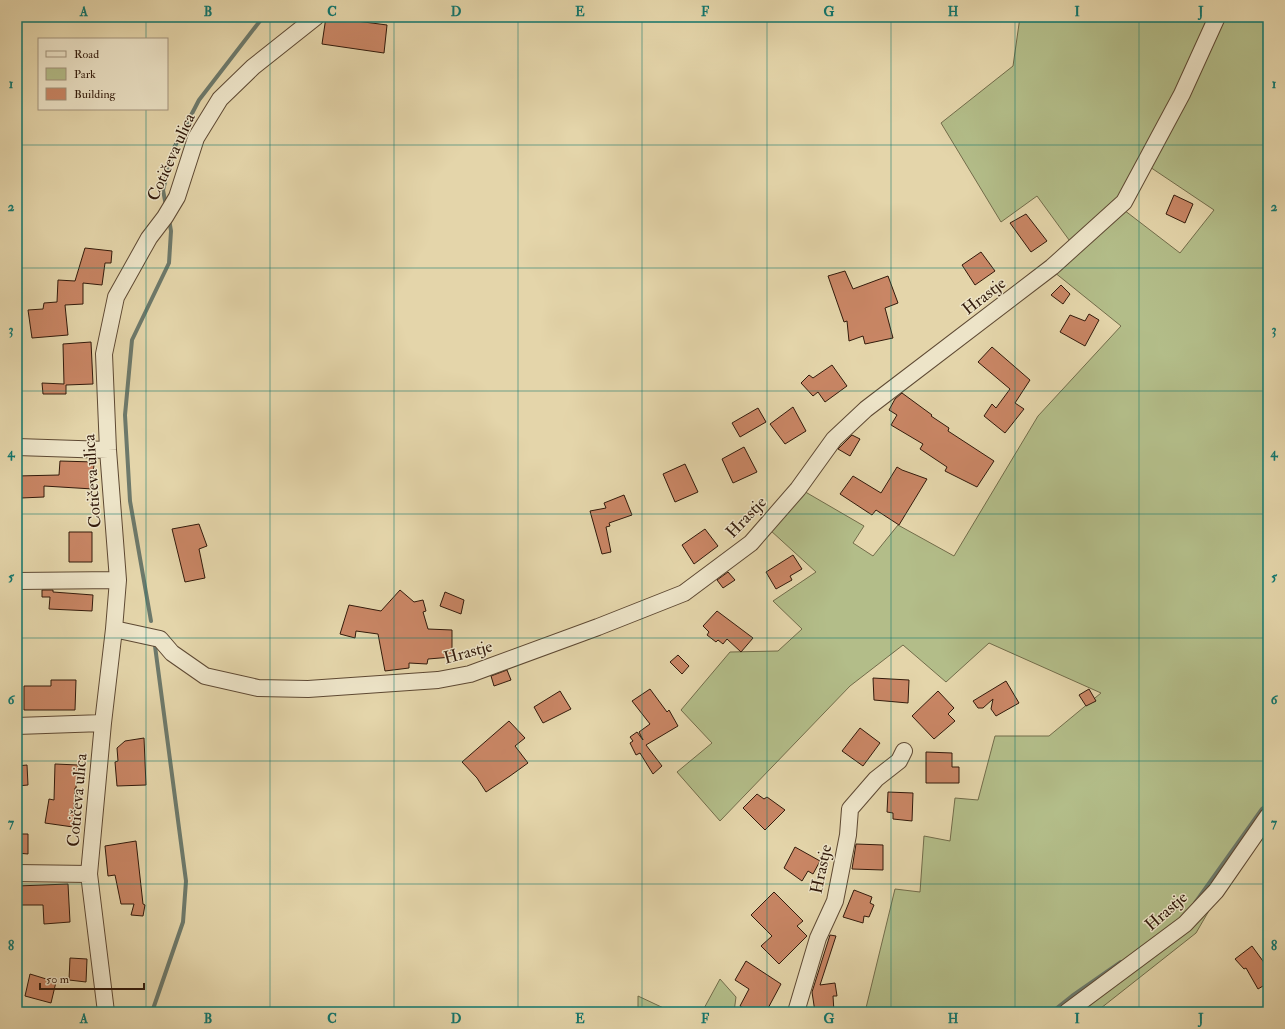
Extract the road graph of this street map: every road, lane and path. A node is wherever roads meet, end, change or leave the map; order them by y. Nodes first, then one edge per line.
1 (316, 17) edge
2 (1217, 17) edge
3 (17, 448) edge
4 (108, 450) junction
5 (17, 580) edge
6 (118, 580) junction
7 (114, 629) junction
8 (103, 723) junction
9 (17, 726) edge
10 (904, 751) dead end
11 (1268, 816) edge
12 (17, 873) edge
13 (89, 874) junction
14 (106, 1012) edge
15 (796, 1012) edge
16 (1067, 1012) edge

1 - 4 street, Cotičeva ulica
2 - 7 street, Hrastje
3 - 4 street
4 - 6 street, Cotičeva ulica
5 - 6 street
6 - 7 street, Cotičeva ulica
7 - 8 street, Cotičeva ulica
8 - 9 street
8 - 13 street, Cotičeva ulica
10 - 15 street, Hrastje
11 - 16 street, Hrastje
12 - 13 street
13 - 14 street, Cotičeva ulica

